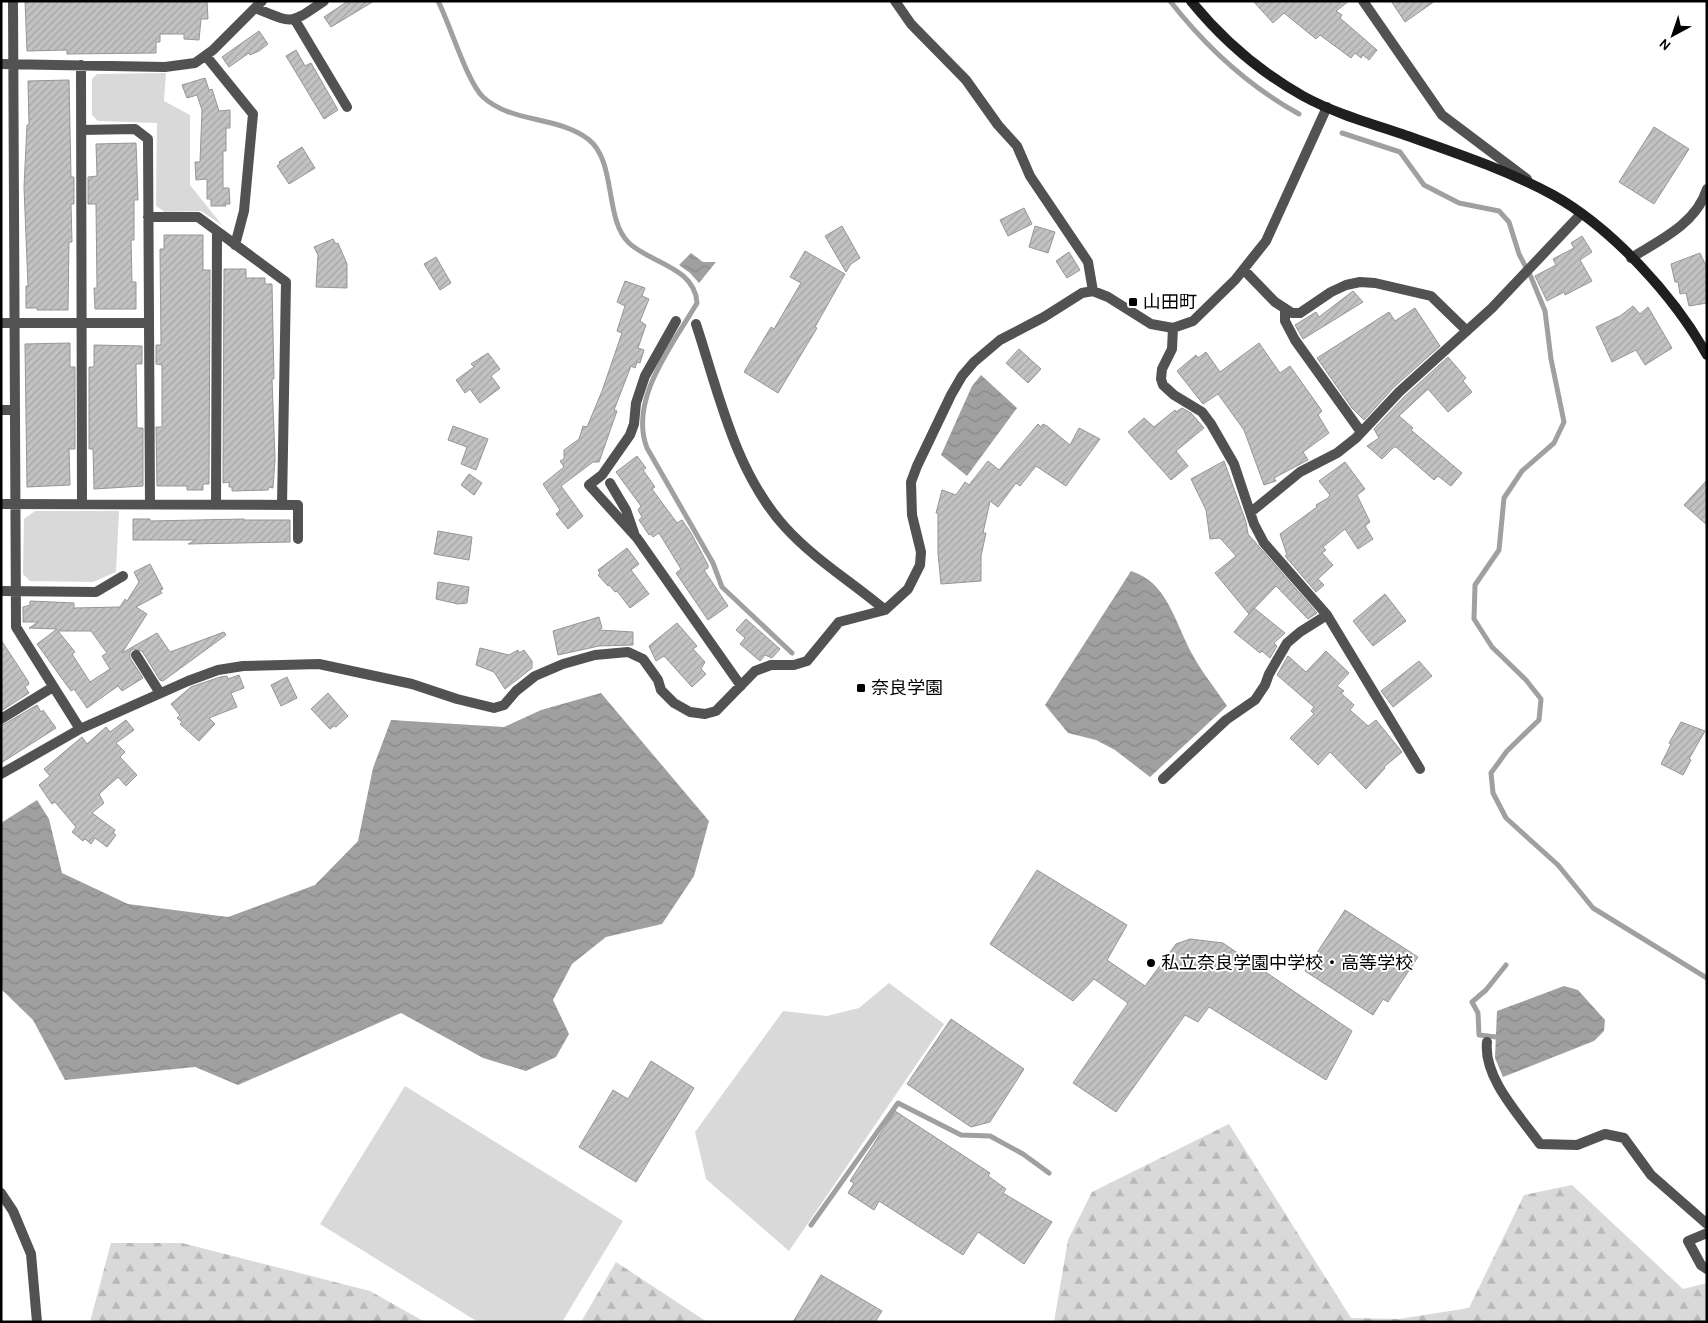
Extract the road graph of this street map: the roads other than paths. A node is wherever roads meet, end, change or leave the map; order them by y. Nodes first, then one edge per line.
1 (13, 1) edge
2 (324, 1) edge
3 (894, 1) edge
4 (1191, 1) edge
5 (1363, 1) edge
6 (259, 5) edge
7 (295, 20) junction
8 (206, 56) junction
9 (1, 64) edge
10 (13, 64) junction
11 (81, 65) junction
12 (347, 107) dead end
13 (1327, 107) junction
14 (81, 130) junction
15 (1535, 186) junction
16 (1707, 189) edge
17 (1581, 214) junction
18 (148, 217) junction
19 (217, 232) junction
20 (235, 245) junction
21 (1632, 258) junction
22 (1244, 270) junction
23 (1094, 291) junction
24 (1285, 311) junction
25 (676, 321) dead end
26 (14, 323) junction
27 (81, 323) junction
28 (148, 323) junction
29 (1, 324) edge
30 (696, 324) dead end
31 (1173, 328) junction
32 (1468, 331) junction
33 (1707, 355) edge
34 (1, 410) edge
35 (15, 410) junction
36 (1361, 432) junction
37 (610, 483) dead end
38 (1, 504) edge
39 (15, 504) junction
40 (82, 504) junction
41 (150, 504) junction
42 (216, 505) junction
43 (282, 505) junction
44 (1251, 512) junction
45 (637, 538) junction
46 (298, 539) dead end
47 (123, 576) dead end
48 (1, 591) edge
49 (16, 591) junction
50 (885, 610) junction
51 (1327, 615) junction
52 (136, 655) dead end
53 (741, 686) junction
54 (53, 688) junction
55 (160, 693) junction
56 (1, 719) edge
57 (80, 729) junction
58 (1420, 769) dead end
59 (1, 774) edge
60 (1164, 779) dead end
61 (1487, 1042) dead end
62 (1, 1192) edge
63 (1707, 1224) edge
64 (1707, 1233) edge
65 (1707, 1269) edge
66 (38, 1322) edge

1 - 10 street
2 - 7 street
3 - 23 street
4 - 13 main road
5 - 15 street
6 - 7 street
6 - 8 street
7 - 12 street
8 - 11 street
8 - 20 street
9 - 10 street
10 - 11 street
10 - 26 street
11 - 14 street
13 - 15 main road
13 - 22 street
14 - 18 street
14 - 27 street
15 - 17 main road
16 - 21 street
17 - 21 main road
17 - 32 street
18 - 19 street
18 - 28 street
19 - 20 street
19 - 42 street
20 - 43 street
21 - 33 main road
22 - 24 street
22 - 31 street
23 - 31 street
23 - 50 street
24 - 32 street
24 - 36 street
25 - 45 street
26 - 27 street
26 - 29 street
26 - 35 street
27 - 28 street
27 - 40 street
28 - 41 street
30 - 50 street
31 - 44 street
32 - 36 street
34 - 35 street
35 - 39 street
36 - 44 street
37 - 45 street
38 - 39 street
39 - 40 street
39 - 49 street
40 - 41 street
41 - 42 street
42 - 43 street
43 - 46 street
44 - 51 street
45 - 53 street
47 - 49 street
48 - 49 street
49 - 54 street
50 - 53 street
51 - 58 street
51 - 60 street
52 - 55 street
53 - 55 street
54 - 56 street
54 - 57 street
55 - 57 street
57 - 59 street
61 - 63 street
62 - 66 street
64 - 65 street

